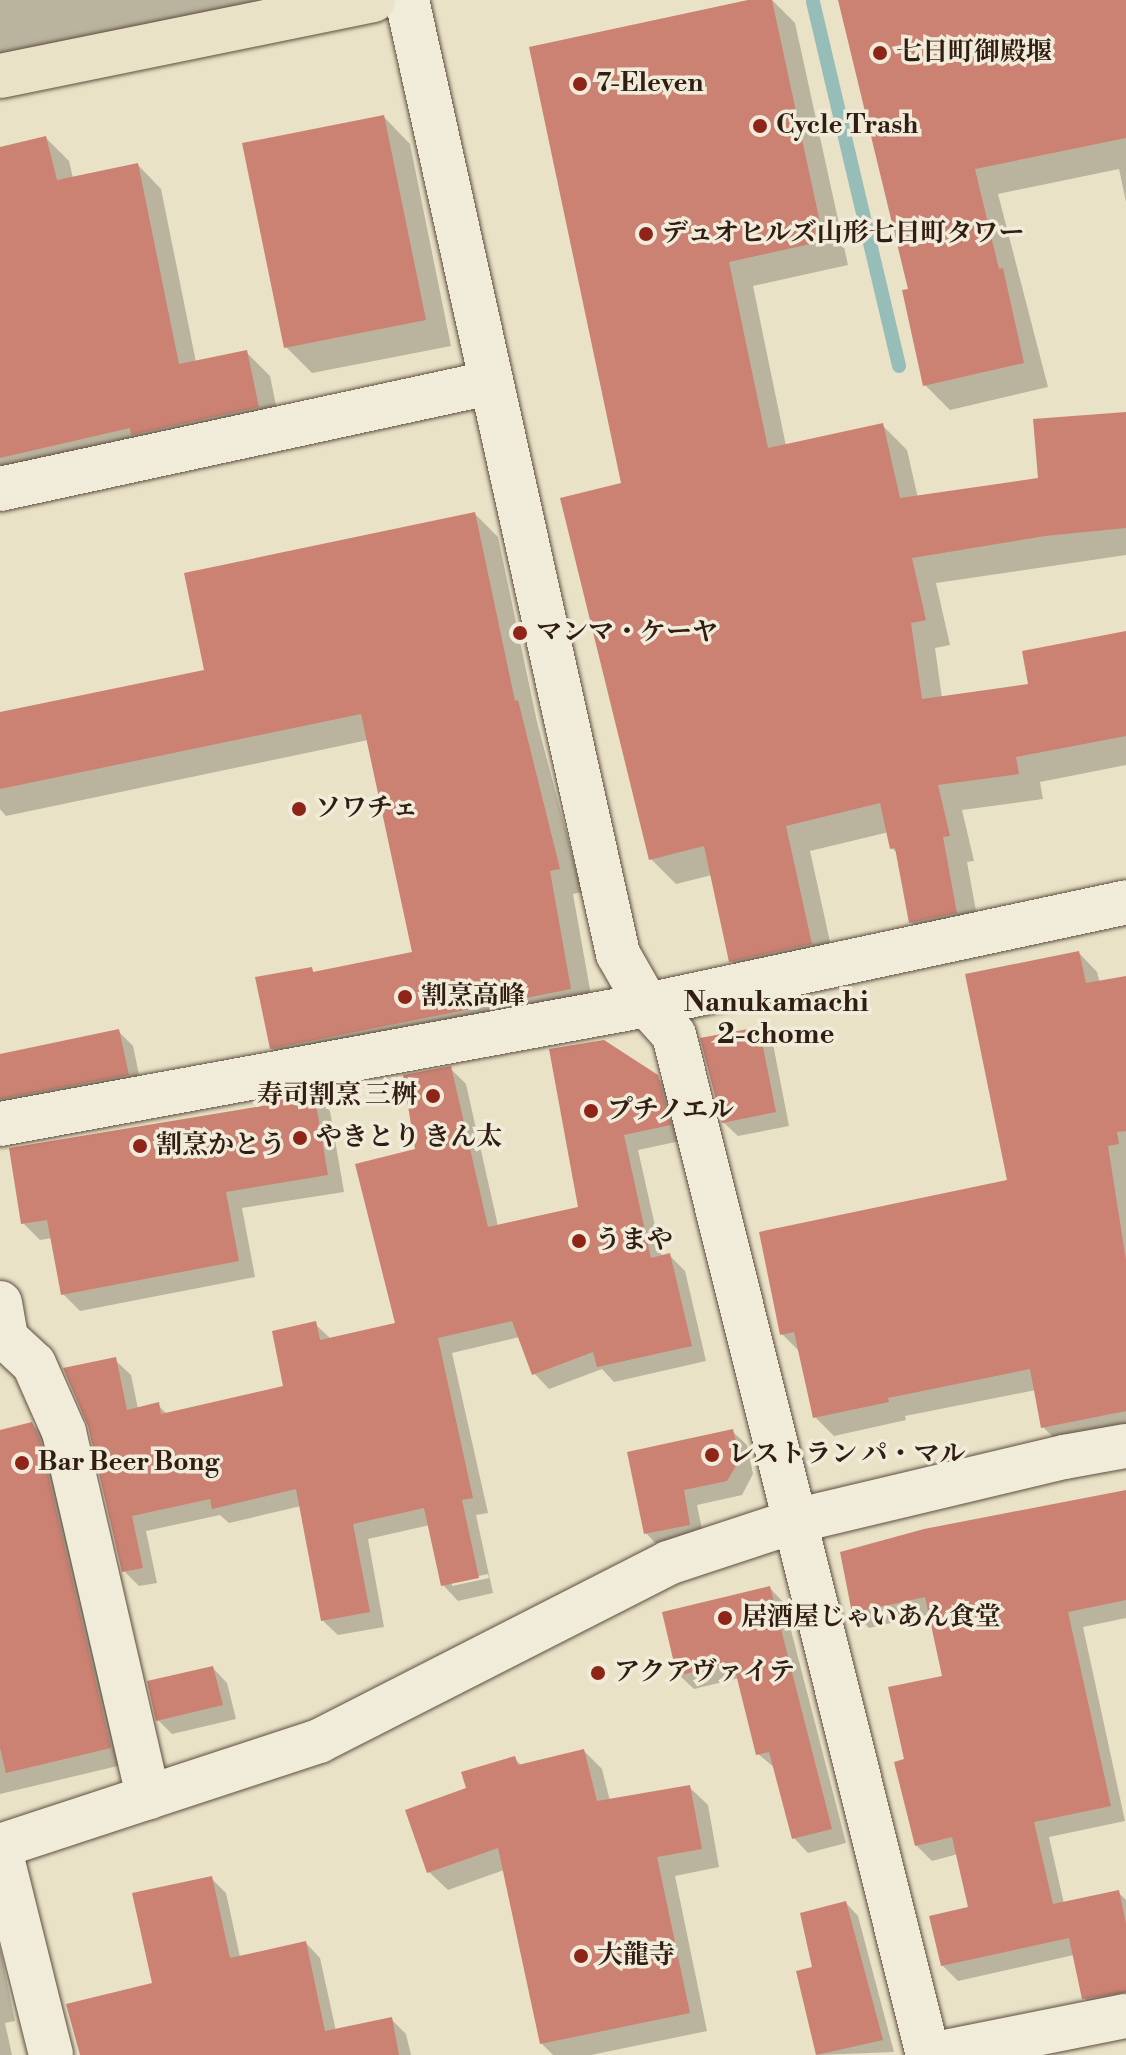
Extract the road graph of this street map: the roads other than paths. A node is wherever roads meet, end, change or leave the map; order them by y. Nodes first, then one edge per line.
1 (373, 0) edge
2 (407, 0) edge
3 (0, 76) edge
4 (489, 383) junction
5 (0, 489) edge
6 (1126, 902) edge
7 (647, 1005) junction
8 (0, 1124) edge
9 (2, 1328) edge
10 (1126, 1446) edge
11 (795, 1521) junction
12 (148, 1797) junction
13 (0, 1848) edge
14 (1126, 2016) edge
15 (51, 2055) edge
16 (929, 2055) edge

1 - 3 highway
2 - 4 street
4 - 5 street
4 - 7 street
6 - 7 street
7 - 8 street
7 - 11 street
9 - 12 street
10 - 11 street
11 - 12 street
11 - 16 street
12 - 13 street
13 - 15 street
14 - 16 street

